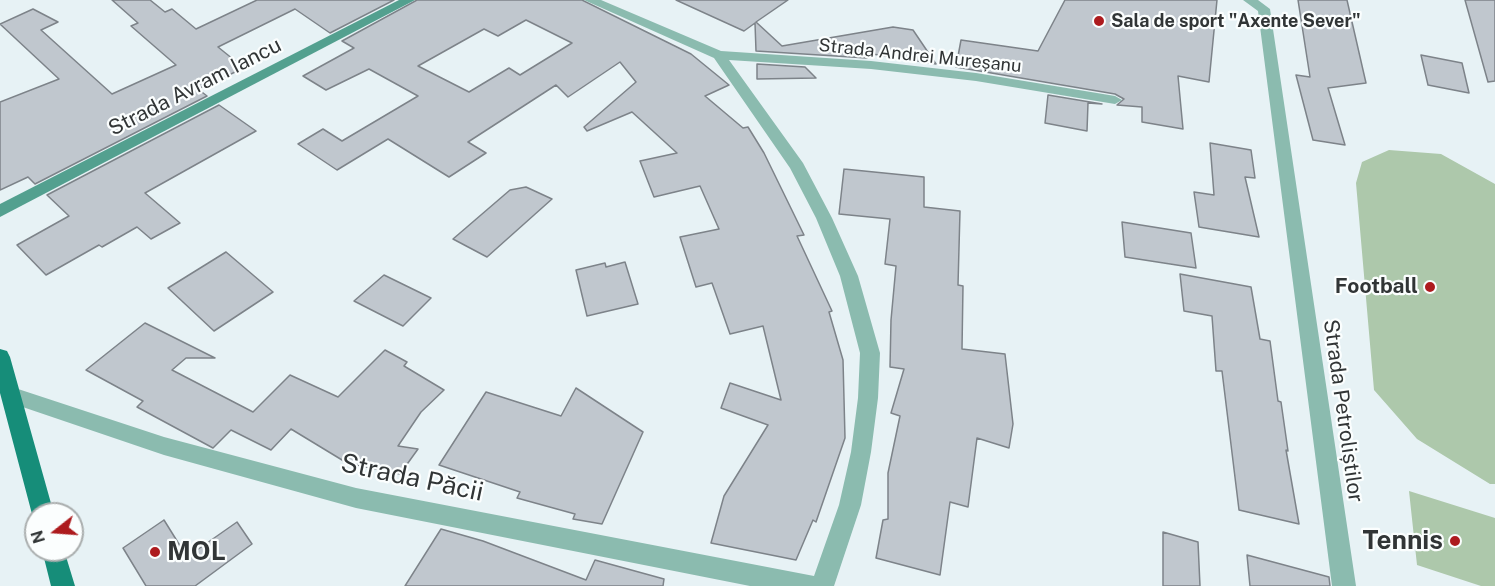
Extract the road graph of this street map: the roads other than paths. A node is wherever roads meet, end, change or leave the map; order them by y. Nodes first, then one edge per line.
1 (409, 0) edge
2 (590, 0) edge
3 (1249, 0) edge
4 (719, 56) junction
5 (1115, 100) dead end
6 (0, 211) edge
7 (0, 357) edge
8 (12, 395) junction
9 (41, 502) edge
10 (56, 562) edge
11 (63, 586) edge
12 (809, 586) edge
13 (822, 586) edge
14 (1344, 586) edge

1 - 6 main road, Strada Avram Iancu
2 - 4 street
3 - 14 street, Strada Petroliștilor
4 - 5 street, Strada Andrei Mureșanu
4 - 13 street
7 - 8 main road
8 - 9 main road
8 - 12 street, Strada Păcii
10 - 11 main road

